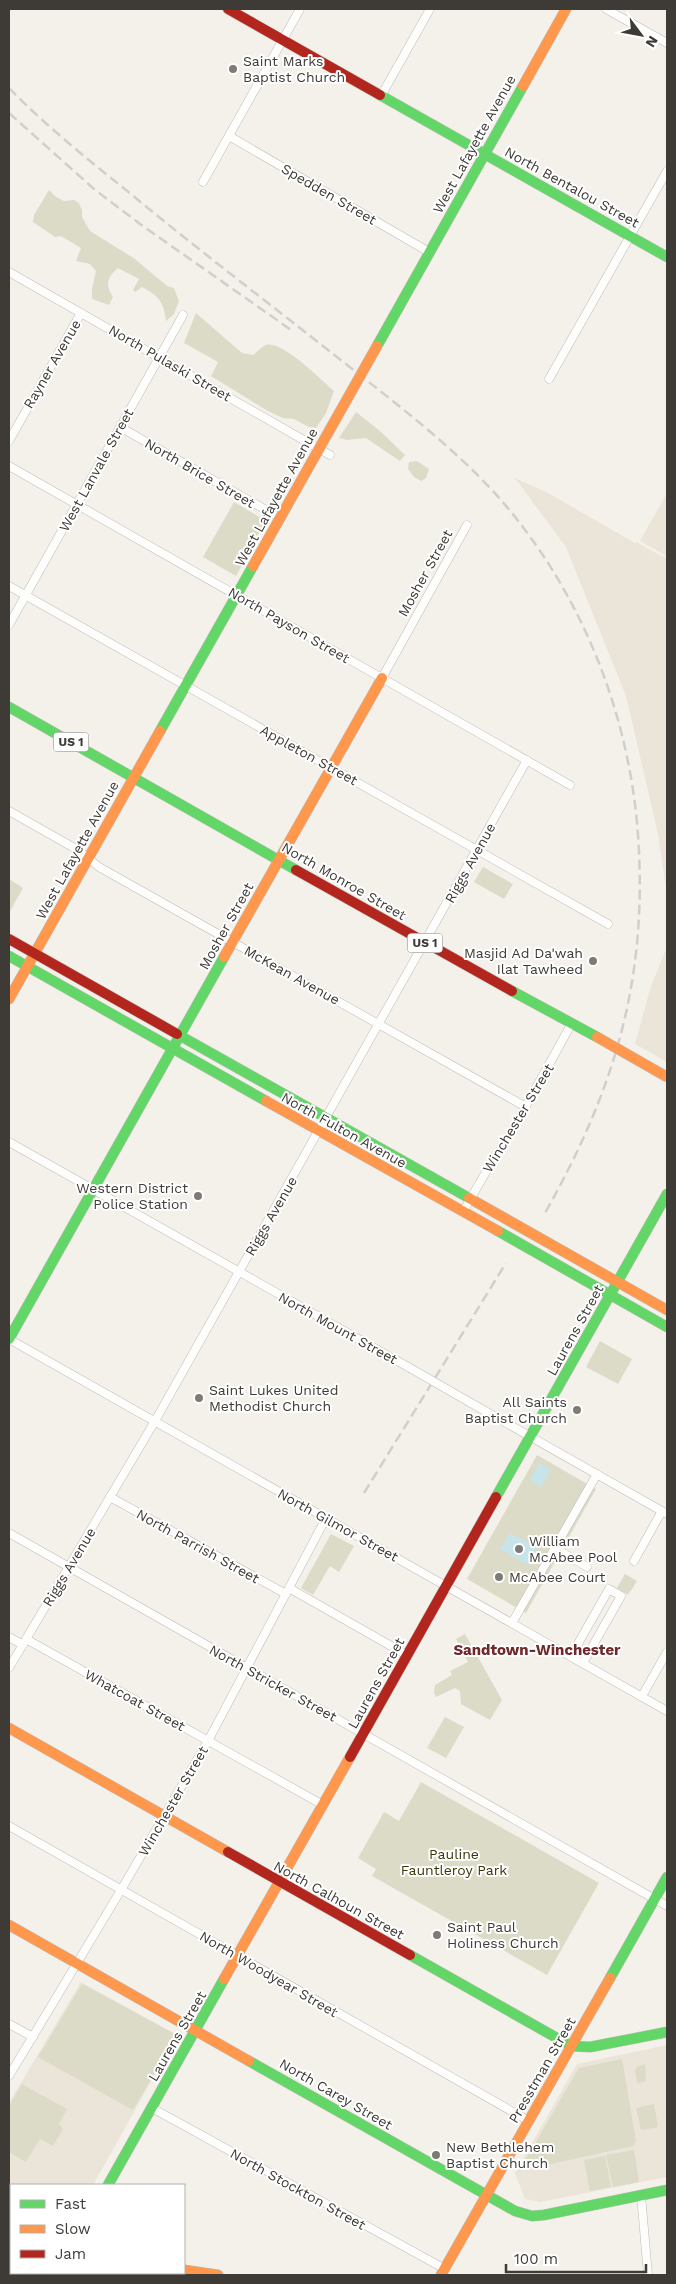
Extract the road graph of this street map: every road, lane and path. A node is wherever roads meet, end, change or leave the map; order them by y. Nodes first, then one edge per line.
1 (228, 9) edge
2 (300, 9) edge
3 (430, 9) edge
4 (566, 9) edge
5 (606, 9) edge
6 (283, 40) junction
7 (667, 43) edge
8 (382, 96) junction
9 (229, 136) junction
10 (484, 154) junction
11 (667, 170) edge
12 (203, 182) dead end
13 (630, 236) junction
14 (430, 252) junction
15 (667, 257) edge
16 (9, 272) edge
17 (81, 313) junction
18 (183, 315) dead end
19 (159, 357) junction
20 (549, 379) dead end
21 (120, 427) junction
22 (9, 441) edge
23 (319, 448) junction
24 (330, 455) dead end
25 (9, 466) edge
26 (76, 504) junction
27 (280, 518) joint
28 (467, 525) dead end
29 (9, 586) edge
30 (236, 595) junction
31 (25, 596) junction
32 (9, 625) edge
33 (382, 678) junction
34 (185, 686) junction
35 (9, 707) edge
36 (527, 760) junction
37 (331, 768) junction
38 (134, 778) junction
39 (570, 785) dead end
40 (9, 811) edge
41 (477, 850) junction
42 (88, 858) junction
43 (279, 860) junction
44 (608, 924) dead end
45 (9, 940) edge
46 (233, 942) junction
47 (424, 943) junction
48 (34, 954) junction
49 (9, 956) edge
50 (27, 966) junction
51 (9, 999) edge
52 (572, 1023) junction
53 (379, 1024) junction
54 (180, 1036) junction
55 (172, 1049) junction
56 (667, 1077) edge
57 (526, 1107) junction
58 (326, 1118) junction
59 (319, 1132) junction
60 (9, 1142) edge
61 (93, 1190) junction
62 (667, 1194) edge
63 (470, 1199) junction
64 (462, 1212) junction
65 (239, 1273) junction
66 (618, 1282) junction
67 (610, 1295) junction
68 (667, 1310) edge
69 (667, 1327) edge
70 (9, 1339) edge
71 (155, 1421) junction
72 (531, 1437) junction
73 (597, 1474) junction
74 (110, 1497) junction
75 (665, 1513) edge
76 (326, 1518) junction
77 (9, 1533) edge
78 (555, 1548) junction
79 (634, 1562) dead end
80 (587, 1566) dead end
81 (68, 1567) junction
82 (446, 1586) junction
83 (287, 1591) junction
84 (512, 1623) junction
85 (9, 1637) edge
86 (24, 1642) junction
87 (667, 1652) edge
88 (407, 1654) junction
89 (570, 1656) junction
90 (583, 1663) junction
91 (9, 1668) edge
92 (247, 1668) junction
93 (642, 1696) junction
94 (667, 1711) edge
95 (9, 1728) edge
96 (363, 1734) junction
97 (208, 1741) junction
98 (323, 1805) junction
99 (164, 1817) junction
100 (9, 1826) edge
101 (667, 1877) edge
102 (279, 1882) junction
103 (121, 1890) junction
104 (655, 1898) junction
105 (667, 1906) edge
106 (9, 1925) edge
107 (238, 1956) junction
108 (77, 1964) junction
109 (9, 2024) edge
110 (196, 2030) junction
111 (667, 2032) edge
112 (33, 2037) junction
113 (571, 2046) junction
114 (9, 2076) edge
115 (152, 2108) junction
116 (529, 2121) junction
117 (109, 2184) edge
118 (667, 2190) edge
119 (487, 2195) junction
120 (641, 2195) junction
121 (185, 2270) edge
122 (443, 2272) edge
123 (218, 2275) edge
124 (648, 2275) edge

1 - 6 main road, North Bentalou Street
2 - 6 street
3 - 8 street
4 - 10 main road, West Lafayette Avenue
5 - 7 street
6 - 8 main road, North Bentalou Street
6 - 9 street
8 - 10 main road, North Bentalou Street
9 - 12 street
9 - 14 street, Spedden Street
10 - 13 main road, North Bentalou Street
10 - 14 main road, West Lafayette Avenue
11 - 13 street
13 - 15 main road, North Bentalou Street
13 - 20 street
14 - 30 main road, West Lafayette Avenue, bridge
16 - 17 street, North Pulaski Street
17 - 19 street, North Pulaski Street
17 - 22 street, Rayner Avenue
18 - 19 street, West Lanvale Street
19 - 21 street, West Lanvale Street
19 - 23 street, North Pulaski Street
21 - 26 street, West Lanvale Street
21 - 27 street, North Brice Street
23 - 24 street, North Pulaski Street
23 - 27 street, West Lafayette Avenue
25 - 26 street, North Payson Street
26 - 30 street, North Payson Street
26 - 31 street, West Lanvale Street
28 - 33 street, Mosher Street
29 - 31 street, Appleton Street
30 - 33 street, North Payson Street
30 - 34 main road, West Lafayette Avenue
31 - 32 street, West Lanvale Street
31 - 34 street, Appleton Street
33 - 36 street, North Payson Street
33 - 37 main road, Mosher Street
34 - 37 street, Appleton Street
34 - 38 main road, West Lafayette Avenue
35 - 38 main road, North Monroe Street / US 1
36 - 39 street, North Payson Street
36 - 41 street, Riggs Avenue
37 - 41 street, Appleton Street
37 - 43 main road, Mosher Street
38 - 42 main road, West Lafayette Avenue
38 - 43 main road, North Monroe Street / US 1
40 - 42 street, McKean Avenue
41 - 44 street, Appleton Street
41 - 47 street, Riggs Avenue
42 - 46 street, McKean Avenue
42 - 48 main road, West Lafayette Avenue
43 - 46 main road, Mosher Street
43 - 47 main road, North Monroe Street / US 1
45 - 48 main road, North Fulton Avenue
46 - 53 street, McKean Avenue
46 - 54 main road, Mosher Street
47 - 52 main road, North Monroe Street / US 1
47 - 53 street, Riggs Avenue
48 - 50 main road, West Lafayette Avenue
48 - 54 main road, North Fulton Avenue
49 - 50 main road, North Fulton Avenue
50 - 51 main road, West Lafayette Avenue
50 - 55 main road, North Fulton Avenue
52 - 56 main road, North Monroe Street / US 1, bridge
52 - 57 street, Winchester Street
53 - 57 street, McKean Avenue
53 - 58 street, Riggs Avenue
54 - 55 main road, Mosher Street
54 - 58 main road, North Fulton Avenue
55 - 59 main road, North Fulton Avenue
55 - 61 main road, Mosher Street
57 - 63 street, Winchester Street
58 - 59 street, Riggs Avenue
58 - 63 main road, North Fulton Avenue
59 - 64 main road, North Fulton Avenue
59 - 65 street, Riggs Avenue
60 - 61 street, North Mount Street
61 - 65 street, North Mount Street
61 - 70 main road, Mosher Street
62 - 66 main road, Laurens Street
63 - 64 street, Winchester Street
63 - 66 main road, North Fulton Avenue
64 - 67 main road, North Fulton Avenue
65 - 71 street, Riggs Avenue
65 - 72 street, North Mount Street, bridge
66 - 67 main road, Laurens Street
66 - 68 main road, North Fulton Avenue
67 - 69 main road, North Fulton Avenue
67 - 72 main road, Laurens Street
70 - 71 street, North Gilmor Street
71 - 74 street, Riggs Avenue
71 - 76 street, North Gilmor Street
72 - 73 street, North Mount Street
72 - 82 main road, Laurens Street
73 - 75 street, North Mount Street
73 - 78 street
74 - 81 street, Riggs Avenue
74 - 83 street, North Parrish Street
75 - 79 street
76 - 82 street, North Gilmor Street
76 - 83 street, Winchester Street
77 - 81 street, North Stricker Street
78 - 80 street
78 - 84 street
81 - 86 street, Riggs Avenue
81 - 92 street, North Stricker Street
82 - 84 street, North Gilmor Street
82 - 88 main road, Laurens Street
83 - 88 street, North Parrish Street
83 - 92 street, Winchester Street
84 - 89 street, North Gilmor Street
85 - 86 street, Whatcoat Street
86 - 91 street, Riggs Avenue
86 - 97 street, Whatcoat Street
87 - 93 street
88 - 96 main road, Laurens Street
89 - 90 street, North Gilmor Street
89 - 90 street
90 - 93 street, North Gilmor Street
92 - 96 street, North Stricker Street
92 - 97 street, Winchester Street
93 - 94 street, North Gilmor Street
95 - 99 main road, North Calhoun Street
96 - 98 main road, Laurens Street
96 - 104 street, North Stricker Street
97 - 98 street, Whatcoat Street
97 - 99 street, Winchester Street
98 - 102 main road, Laurens Street
99 - 102 main road, North Calhoun Street
99 - 103 street, Winchester Street
100 - 103 street, North Woodyear Street
101 - 104 main road, Presstman Street
102 - 107 main road, Laurens Street
102 - 113 main road, North Calhoun Street
103 - 107 street, North Woodyear Street
103 - 108 street, Winchester Street
104 - 105 street, North Stricker Street
104 - 113 main road, Presstman Street
106 - 108 main road, North Carey Street
107 - 110 main road, Laurens Street
107 - 116 street, North Woodyear Street
108 - 110 main road, North Carey Street
108 - 112 street, Winchester Street
109 - 112 street
110 - 115 main road, Laurens Street
110 - 119 main road, North Carey Street
111 - 113 main road, North Calhoun Street
112 - 114 street, Winchester Street
113 - 116 main road, Presstman Street
115 - 117 main road, Laurens Street
115 - 122 street, North Stockton Street
116 - 119 main road, Presstman Street
118 - 120 main road, North Carey Street
119 - 120 main road, North Carey Street
119 - 122 main road, Presstman Street
120 - 124 street
121 - 123 main road

